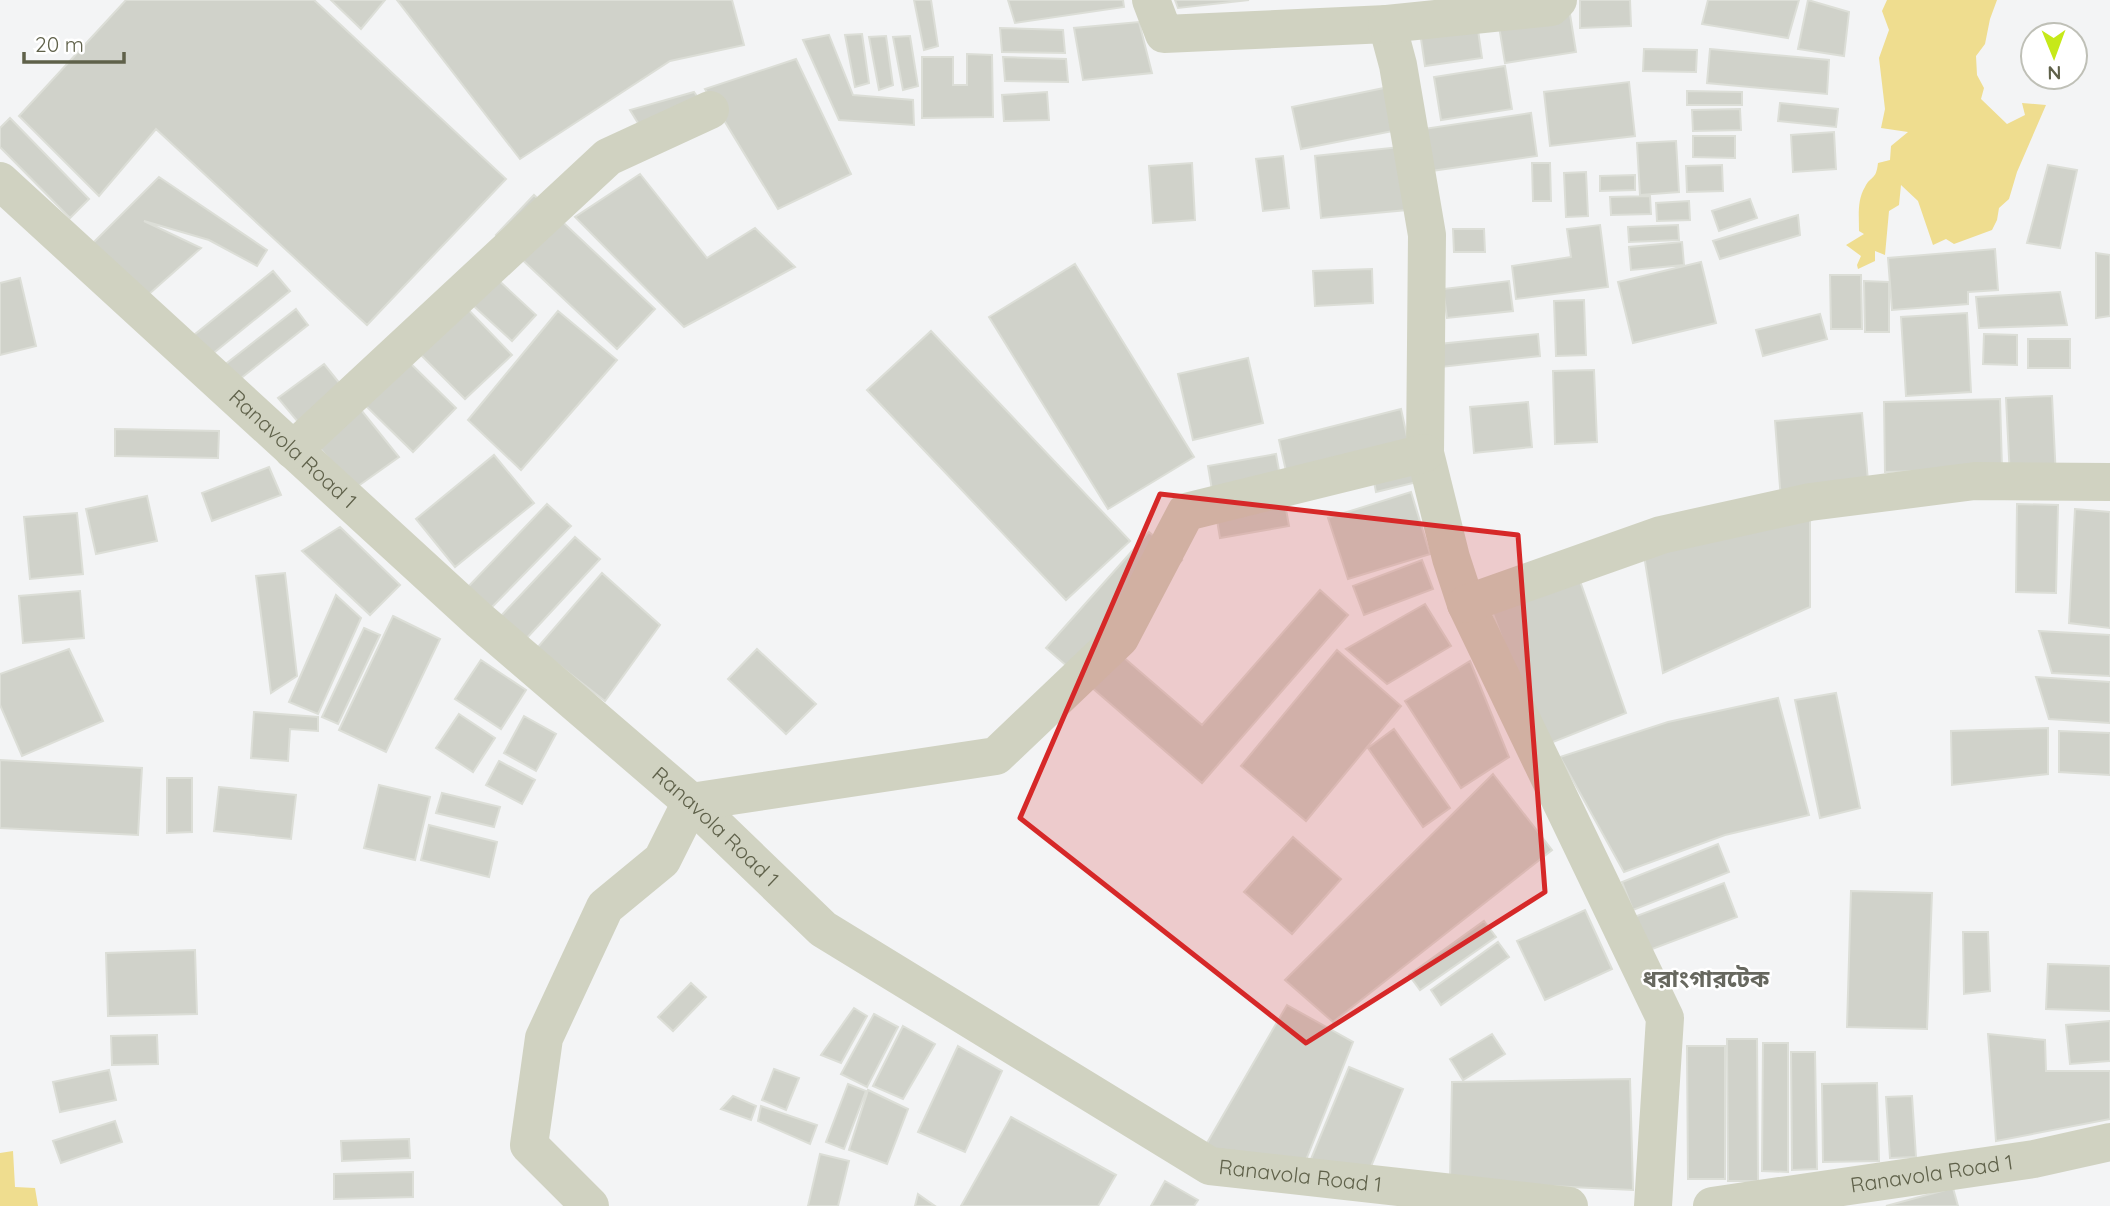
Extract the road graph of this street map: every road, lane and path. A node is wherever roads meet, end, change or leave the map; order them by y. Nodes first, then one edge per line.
1 (1151, 0) edge
2 (1558, 0) edge
3 (1387, 24) junction
4 (710, 110) dead end
5 (0, 181) edge
6 (293, 450) junction
7 (1425, 453) junction
8 (2110, 482) edge
9 (1465, 604) junction
10 (691, 802) junction
11 (2110, 1142) edge
12 (590, 1206) edge
13 (1569, 1206) edge
14 (1653, 1206) edge
15 (1712, 1206) edge

1 - 3 street
2 - 3 street
3 - 7 street
4 - 6 street
5 - 6 street, Ranavola Road 1
6 - 10 street, Ranavola Road 1
7 - 9 street
7 - 10 street
8 - 9 street
9 - 14 street
10 - 12 street
10 - 13 street, Ranavola Road 1
11 - 15 street, Ranavola Road 1

